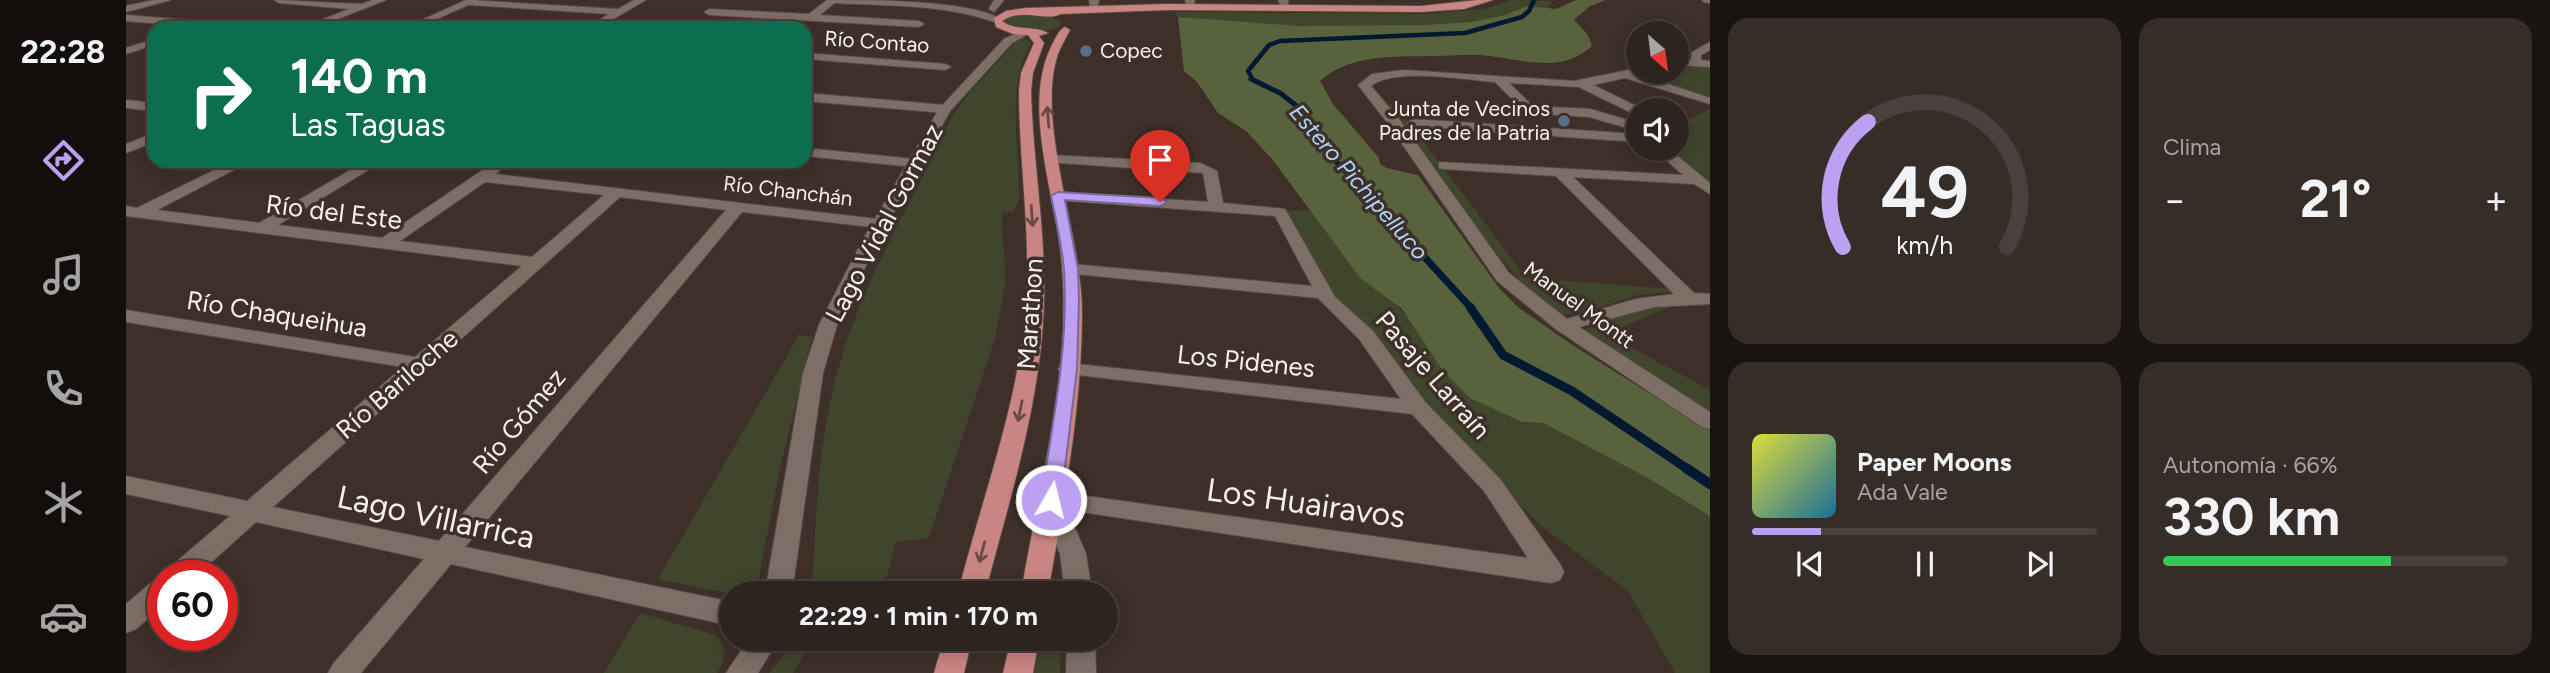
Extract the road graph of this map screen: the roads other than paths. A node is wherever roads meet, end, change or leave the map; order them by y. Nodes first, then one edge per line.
1 (166, 0) edge
2 (279, 0) edge
3 (382, 0) edge
4 (641, 0) edge
5 (834, 0) edge
6 (1488, 0) edge
7 (472, 1) edge
8 (996, 4) edge
9 (1190, 4) edge
10 (1285, 4) edge
11 (1094, 5) edge
12 (364, 7) junction
13 (950, 7) junction
14 (1136, 8) junction
15 (126, 9) edge
16 (1028, 11) junction
17 (619, 12) junction
18 (709, 12) dead end
19 (1046, 12) junction
20 (811, 17) junction
21 (126, 18) edge
22 (997, 20) junction
23 (153, 21) edge
24 (325, 21) edge
25 (425, 21) edge
26 (603, 21) edge
27 (919, 24) dead end
28 (1068, 26) junction
29 (1028, 33) junction
30 (1007, 35) junction
31 (147, 45) edge
32 (1710, 45) edge
33 (126, 53) edge
34 (145, 57) dead end
35 (812, 57) edge
36 (1689, 63) edge
37 (1696, 63) junction
38 (1710, 64) edge
39 (945, 67) dead end
40 (1625, 75) joint
41 (1499, 80) junction
42 (1582, 84) junction
43 (812, 98) edge
44 (1707, 101) dead end
45 (126, 104) edge
46 (147, 106) edge
47 (1626, 106) edge
48 (945, 109) junction
49 (1413, 123) dead end
50 (1626, 124) edge
51 (1626, 137) edge
52 (147, 140) edge
53 (126, 149) edge
54 (812, 153) edge
55 (1051, 159) junction
56 (1675, 161) edge
57 (914, 163) junction
58 (1444, 165) dead end
59 (229, 168) edge
60 (364, 168) edge
61 (496, 168) edge
62 (1560, 172) junction
63 (483, 177) junction
64 (1704, 185) edge
65 (617, 192) junction
66 (1058, 196) junction
67 (1216, 205) junction
68 (738, 206) junction
69 (131, 214) edge
70 (880, 223) junction
71 (262, 228) junction
72 (386, 243) junction
73 (537, 262) junction
74 (1071, 269) junction
75 (1324, 293) junction
76 (1688, 297) junction
77 (1710, 299) edge
78 (126, 316) edge
79 (1564, 326) junction
80 (421, 364) junction
81 (1068, 369) junction
82 (1418, 408) junction
83 (1710, 422) edge
84 (126, 485) edge
85 (1051, 500) junction
86 (251, 512) junction
87 (444, 552) junction
88 (196, 560) edge
89 (1551, 572) joint
90 (780, 581) edge
91 (974, 581) edge
92 (1036, 581) edge
93 (1077, 581) edge
94 (147, 603) edge
95 (719, 611) edge
96 (126, 621) edge
97 (757, 651) edge
98 (955, 651) edge
99 (1023, 651) edge
100 (1081, 651) edge
101 (343, 673) edge
102 (741, 673) edge
103 (949, 673) edge
104 (1018, 673) edge
105 (1081, 673) edge

1 - 15 street
2 - 12 street
3 - 12 street
4 - 17 street
5 - 13 street
5 - 20 street
6 - 10 main road
7 - 17 street
7 - 25 street
8 - 13 street
8 - 16 street
9 - 10 main road
9 - 14 main road
11 - 14 main road
11 - 19 main road
12 - 24 street
13 - 22 street
14 - 28 main road
16 - 19 main road
16 - 22 main road
17 - 26 street
18 - 20 street
19 - 28 main road
20 - 27 street
21 - 23 street
22 - 30 main road
28 - 29 main road
55 -> 28 main road, Marathon
29 - 30 street, Lago Vidal Gormaz
29 -> 91 main road, Marathon
30 - 48 street, Lago Vidal Gormaz
31 - 33 street
32 - 37 street
33 - 34 street
35 - 39 street, Río Contao
36 - 37 street
37 - 38 street
40 - 42 street, Manuel Montt
40 - 44 street
41 - 42 street, Manuel Montt
41 - 50 street
41 - 79 street, Manuel Montt
42 - 47 street
43 - 48 street
45 - 46 street
48 - 57 street, Lago Vidal Gormaz
49 - 51 street
52 - 53 street
54 - 57 street
55 - 66 main road, Marathon
55 - 67 street
56 - 64 street
57 - 70 street, Lago Vidal Gormaz
58 - 62 street
59 - 69 street
60 - 71 street
61 - 63 street
62 - 64 street
62 - 76 street
63 - 65 street, Río Chanchán
63 - 72 street
65 - 68 street, Río Chanchán
65 - 73 street, Río Bariloche
66 - 67 street
66 - 74 main road, Marathon
67 - 75 street, Pasaje Larraín
68 - 70 street, Río Chanchán
68 - 87 street, Río Gómez
69 - 71 street, Río del Este
70 - 90 street, Lago Vidal Gormaz
71 - 72 street, Río del Este
72 - 73 street, Río del Este
73 - 80 street, Río Bariloche
74 - 75 street
74 - 81 main road, Marathon
75 - 82 street, Pasaje Larraín
76 - 77 street
76 - 79 street
78 - 80 street, Río Chaqueihua
79 - 83 street, Manuel Montt
80 - 86 street, Río Bariloche
81 - 82 street, Los Pidenes
81 - 85 main road, Marathon
82 - 89 street, Pasaje Larraín
84 - 86 street, Lago Villarrica
85 - 89 street, Los Huairavos
85 - 92 main road, Marathon
85 - 93 street, Marathon
86 - 87 street, Lago Villarrica
86 - 88 street, Río Bariloche
87 - 95 street, Lago Villarrica
87 - 101 street, Río Gómez
94 - 96 street
97 - 102 street
98 - 103 main road
99 - 104 main road
100 - 105 street

